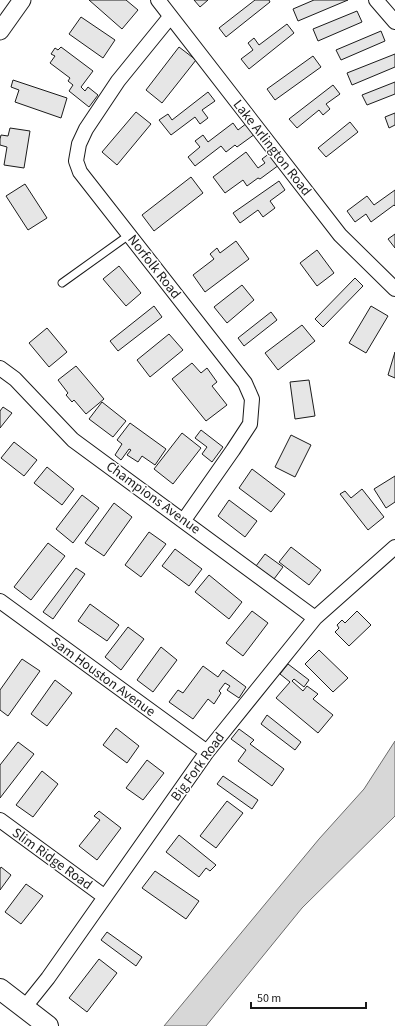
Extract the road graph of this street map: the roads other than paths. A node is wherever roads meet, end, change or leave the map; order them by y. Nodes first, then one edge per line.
1 (22, 0) edge
2 (158, 0) edge
3 (376, 0) edge
4 (170, 16) junction
5 (395, 22) edge
6 (0, 31) edge
7 (129, 235) junction
8 (62, 283) dead end
9 (395, 290) edge
10 (0, 368) edge
11 (184, 520) junction
12 (395, 547) edge
13 (0, 601) edge
14 (315, 618) junction
15 (207, 752) junction
16 (0, 820) edge
17 (105, 897) junction
18 (0, 989) edge
19 (24, 1008) junction
20 (48, 1026) edge

1 - 6 street
2 - 4 street, Lake Arlington Road
3 - 5 street
4 - 7 street, Norfolk Road
4 - 9 street, Lake Arlington Road
7 - 8 lane
7 - 11 street, Norfolk Road
10 - 11 street, Champions Avenue
11 - 14 street, Champions Avenue
12 - 14 street, Big Fork Road
13 - 15 street, Sam Houston Avenue
14 - 15 street, Big Fork Road
15 - 17 street, Big Fork Road
16 - 17 street, Slim Ridge Road
17 - 19 street, Big Fork Road
18 - 19 main road
19 - 20 main road

